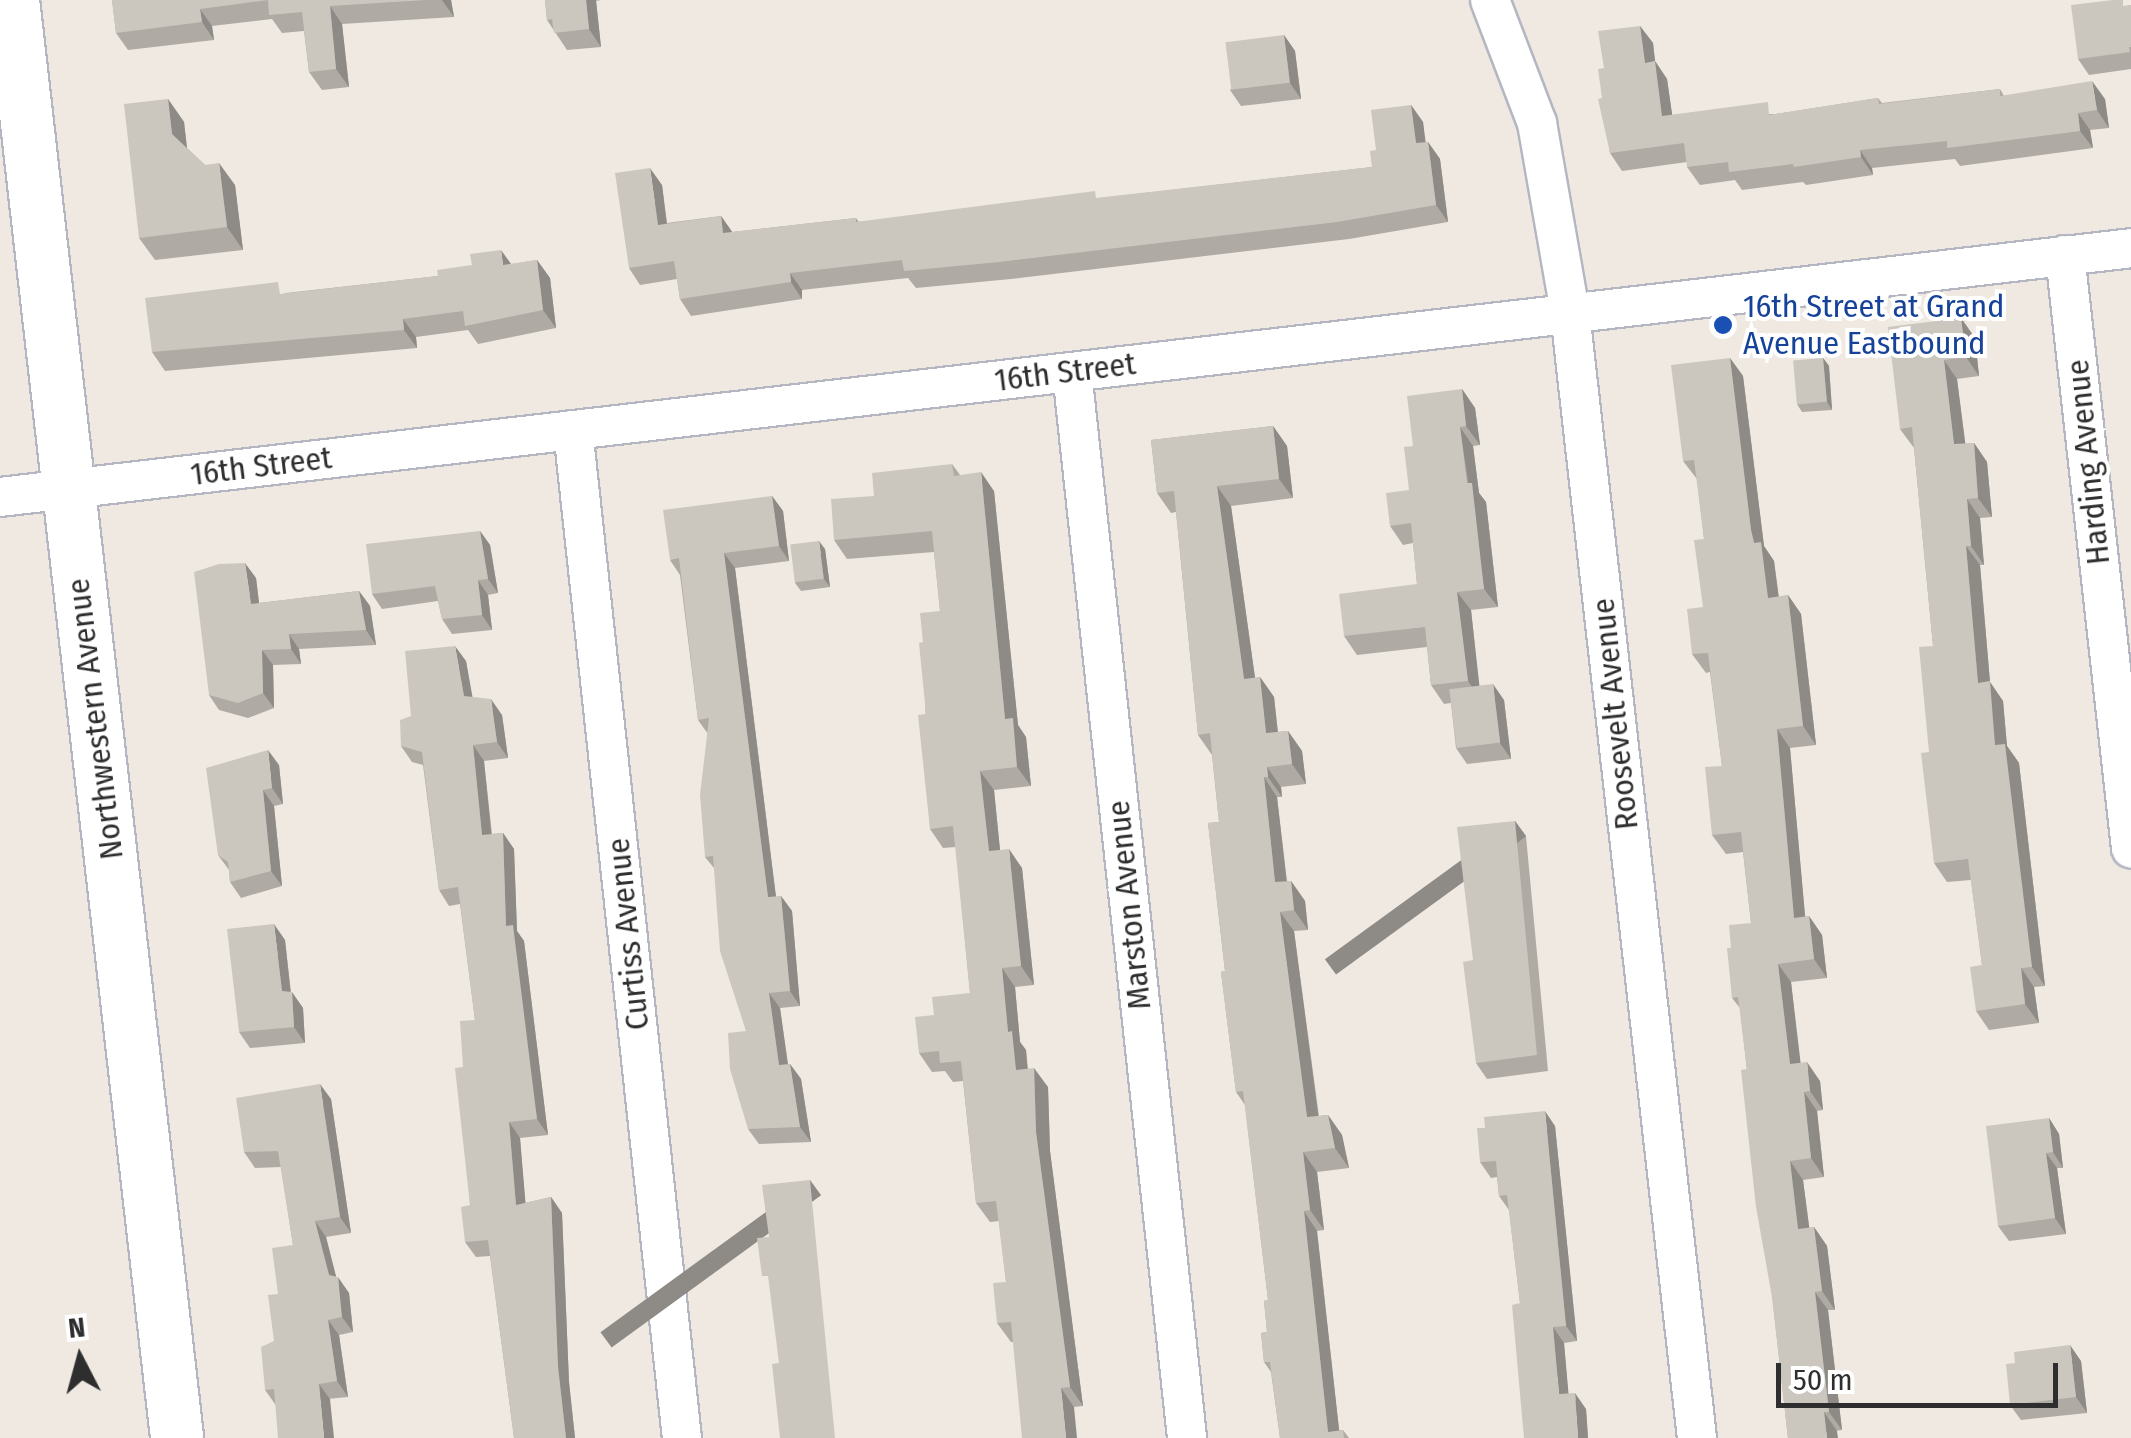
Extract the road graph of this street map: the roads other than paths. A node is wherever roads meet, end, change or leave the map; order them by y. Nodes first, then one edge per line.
1 (13, 0) edge
2 (1490, 0) edge
3 (2131, 248) edge
4 (2065, 255) junction
5 (1570, 313) junction
6 (1072, 372) junction
7 (573, 430) junction
8 (69, 489) junction
9 (0, 497) edge
10 (2131, 848) edge
11 (178, 1438) edge
12 (682, 1438) edge
13 (1187, 1438) edge
14 (1697, 1438) edge

1 - 8 street, Northwestern Avenue
2 - 5 street, Roosevelt Avenue
3 - 4 street, 16th Street
4 - 5 street, 16th Street
4 - 10 street, Harding Avenue
5 - 6 street, 16th Street
5 - 14 street, Roosevelt Avenue
6 - 7 street, 16th Street
6 - 13 street, Marston Avenue
7 - 8 street, 16th Street
7 - 12 street, Curtiss Avenue
8 - 9 street, 16th Street
8 - 11 street, Northwestern Avenue

